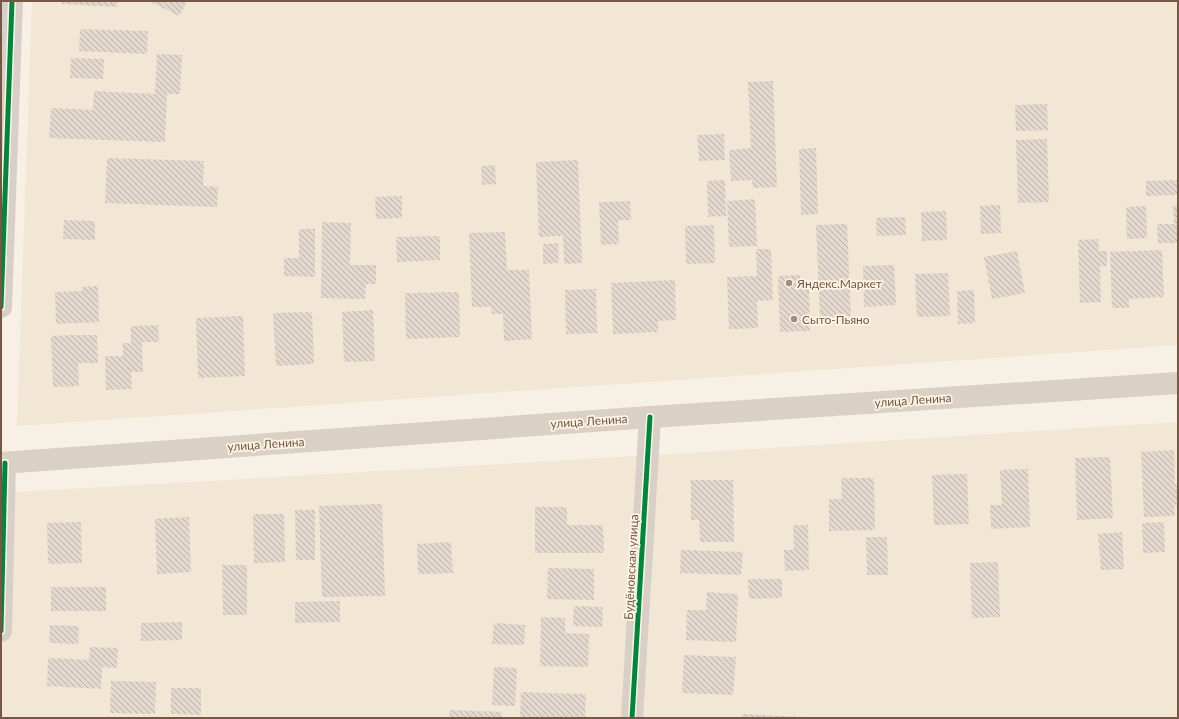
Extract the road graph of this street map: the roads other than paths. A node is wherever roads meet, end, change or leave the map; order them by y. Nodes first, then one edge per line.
1 (12, 1) edge
2 (4, 149) edge
3 (1, 307) edge
4 (1178, 383) edge
5 (650, 417) junction
6 (3, 463) edge
7 (1, 631) edge
8 (632, 718) edge

1 - 2 street
2 - 3 street
4 - 5 main road, улица Ленина
5 - 6 main road, улица Ленина
5 - 8 street, Будёновская улица
6 - 7 street

